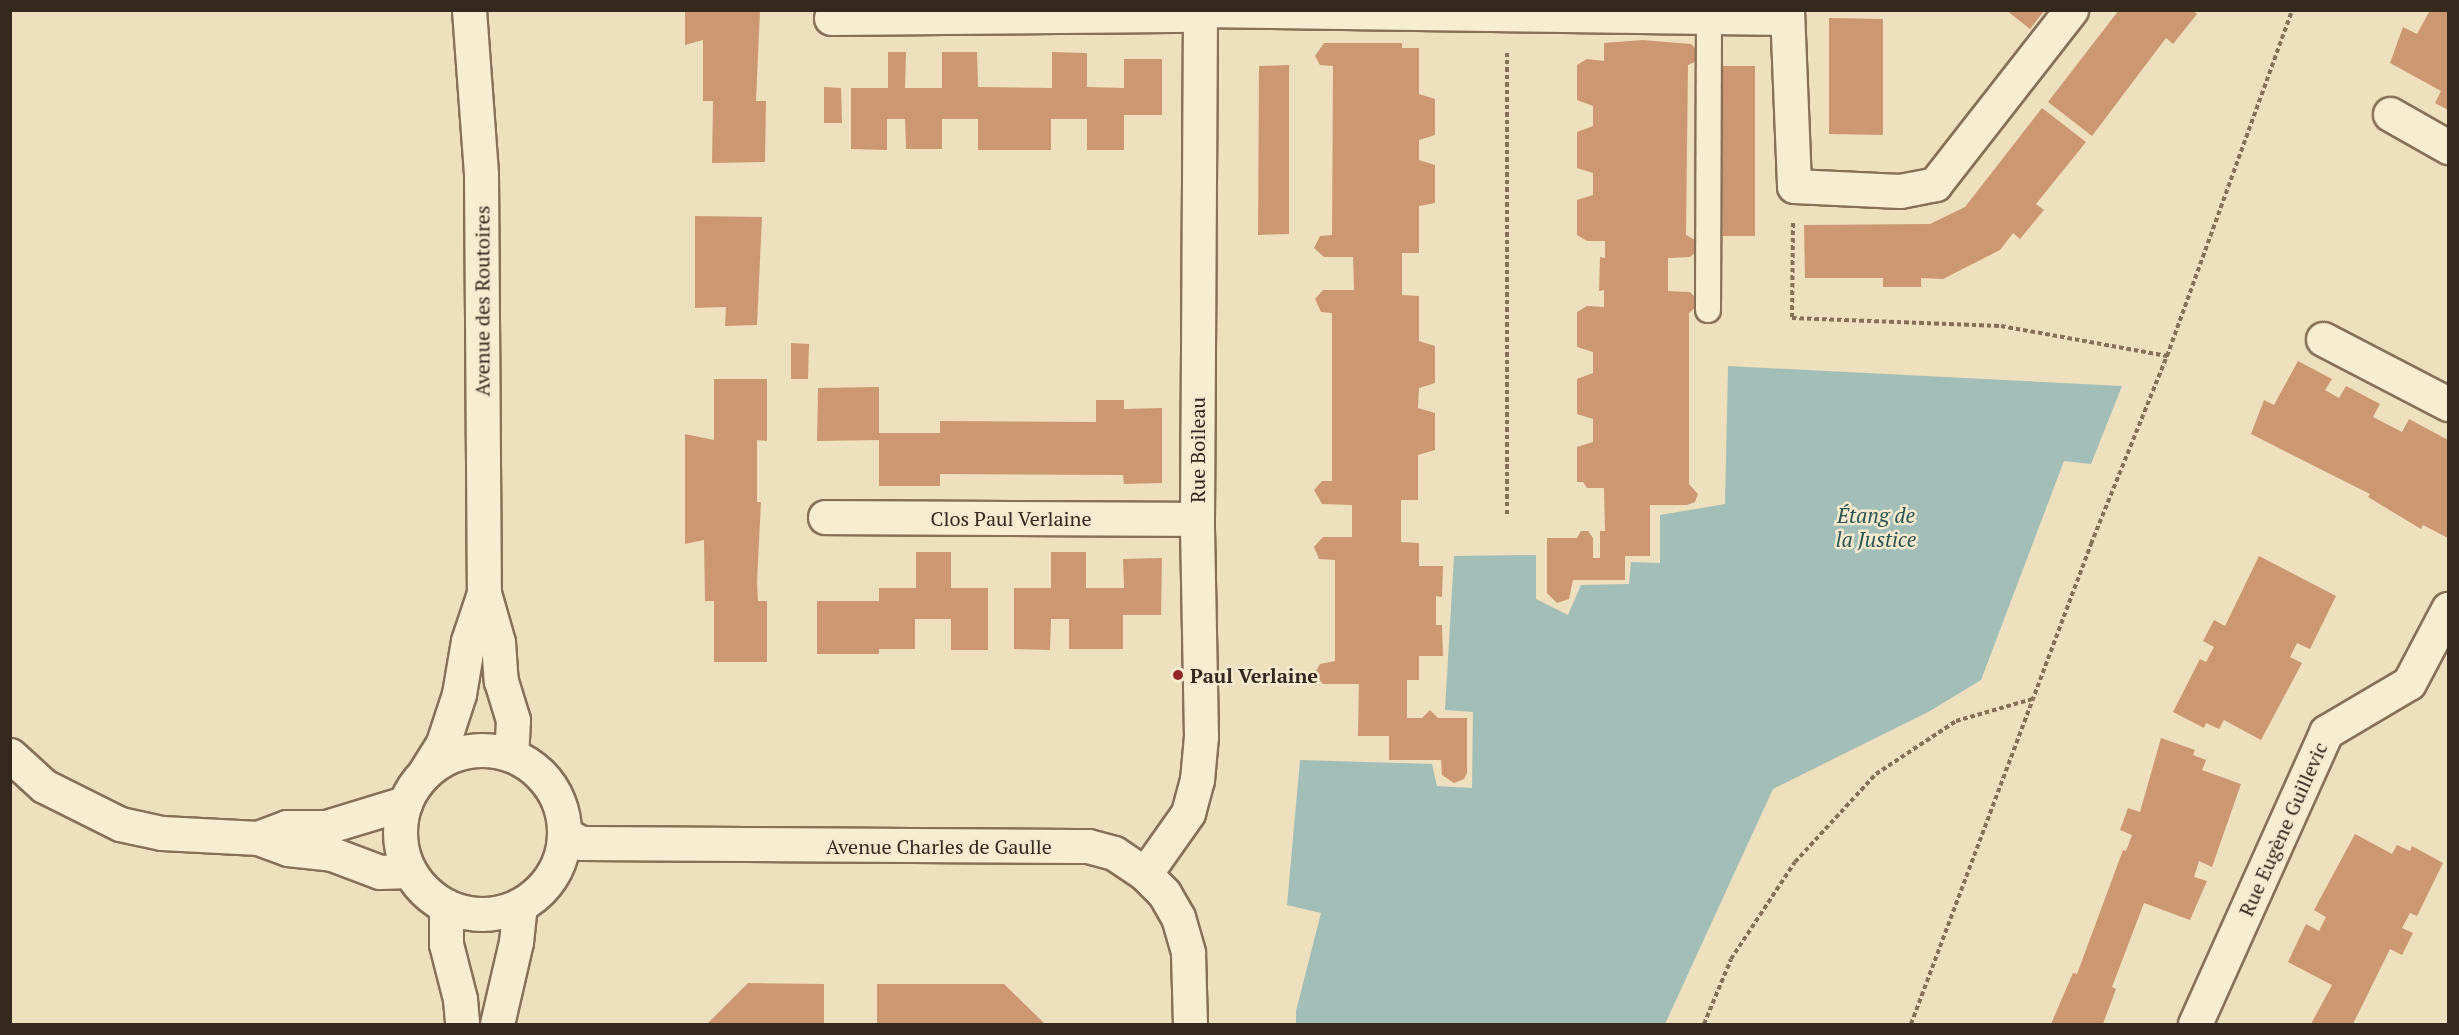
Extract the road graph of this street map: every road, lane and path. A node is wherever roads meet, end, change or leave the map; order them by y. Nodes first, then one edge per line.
1 (469, 10) edge
2 (2071, 10) edge
3 (2292, 10) edge
4 (1200, 13) edge
5 (1709, 16) edge
6 (1787, 17) edge
7 (831, 18) dead end
8 (1507, 19) junction
9 (2390, 114) dead end
10 (2448, 147) edge
11 (1794, 186) junction
12 (1708, 310) dead end
13 (2323, 339) dead end
14 (2167, 356) junction
15 (2448, 404) edge
16 (1507, 514) dead end
17 (825, 517) dead end
18 (1197, 519) junction
19 (484, 593) junction
20 (2448, 609) edge
21 (2033, 699) junction
22 (10, 755) edge
23 (511, 755) junction
24 (425, 773) junction
25 (405, 803) junction
26 (564, 834) junction
27 (258, 838) junction
28 (409, 872) junction
29 (1145, 874) junction
30 (520, 905) junction
31 (446, 906) junction
32 (462, 1024) edge
33 (497, 1024) edge
34 (1190, 1024) edge
35 (1704, 1024) edge
36 (1911, 1024) edge
37 (2195, 1024) edge

1 - 19 street, Avenue des Routoires
2 - 11 street
3 - 14 path
4 - 7 street
4 - 8 lane
4 - 18 street, Rue Boileau
5 - 6 lane
5 - 8 lane
5 - 12 lane
6 - 11 street
8 - 16 path
9 - 10 street
11 - 14 path
13 - 15 street
14 - 21 path
17 - 18 street, Clos Paul Verlaine
18 - 29 street, Rue Boileau
19 - 23 street, Avenue des Routoires
19 - 24 street, Avenue des Routoires
20 - 37 street, Rue Eugène Guillevic
21 - 35 path
21 - 36 path
22 - 27 street
23 - 24 street, Avenue des Routoires
23 - 26 street, Avenue des Routoires
24 - 25 street, Avenue des Routoires
25 - 27 street
25 - 28 street, Avenue des Routoires
26 - 29 street, Avenue Charles de Gaulle
26 - 30 street, Avenue des Routoires
27 - 28 street
28 - 31 street, Avenue des Routoires
29 - 34 street, Avenue Charles de Gaulle
30 - 31 street, Avenue des Routoires
30 - 33 street
31 - 32 street

